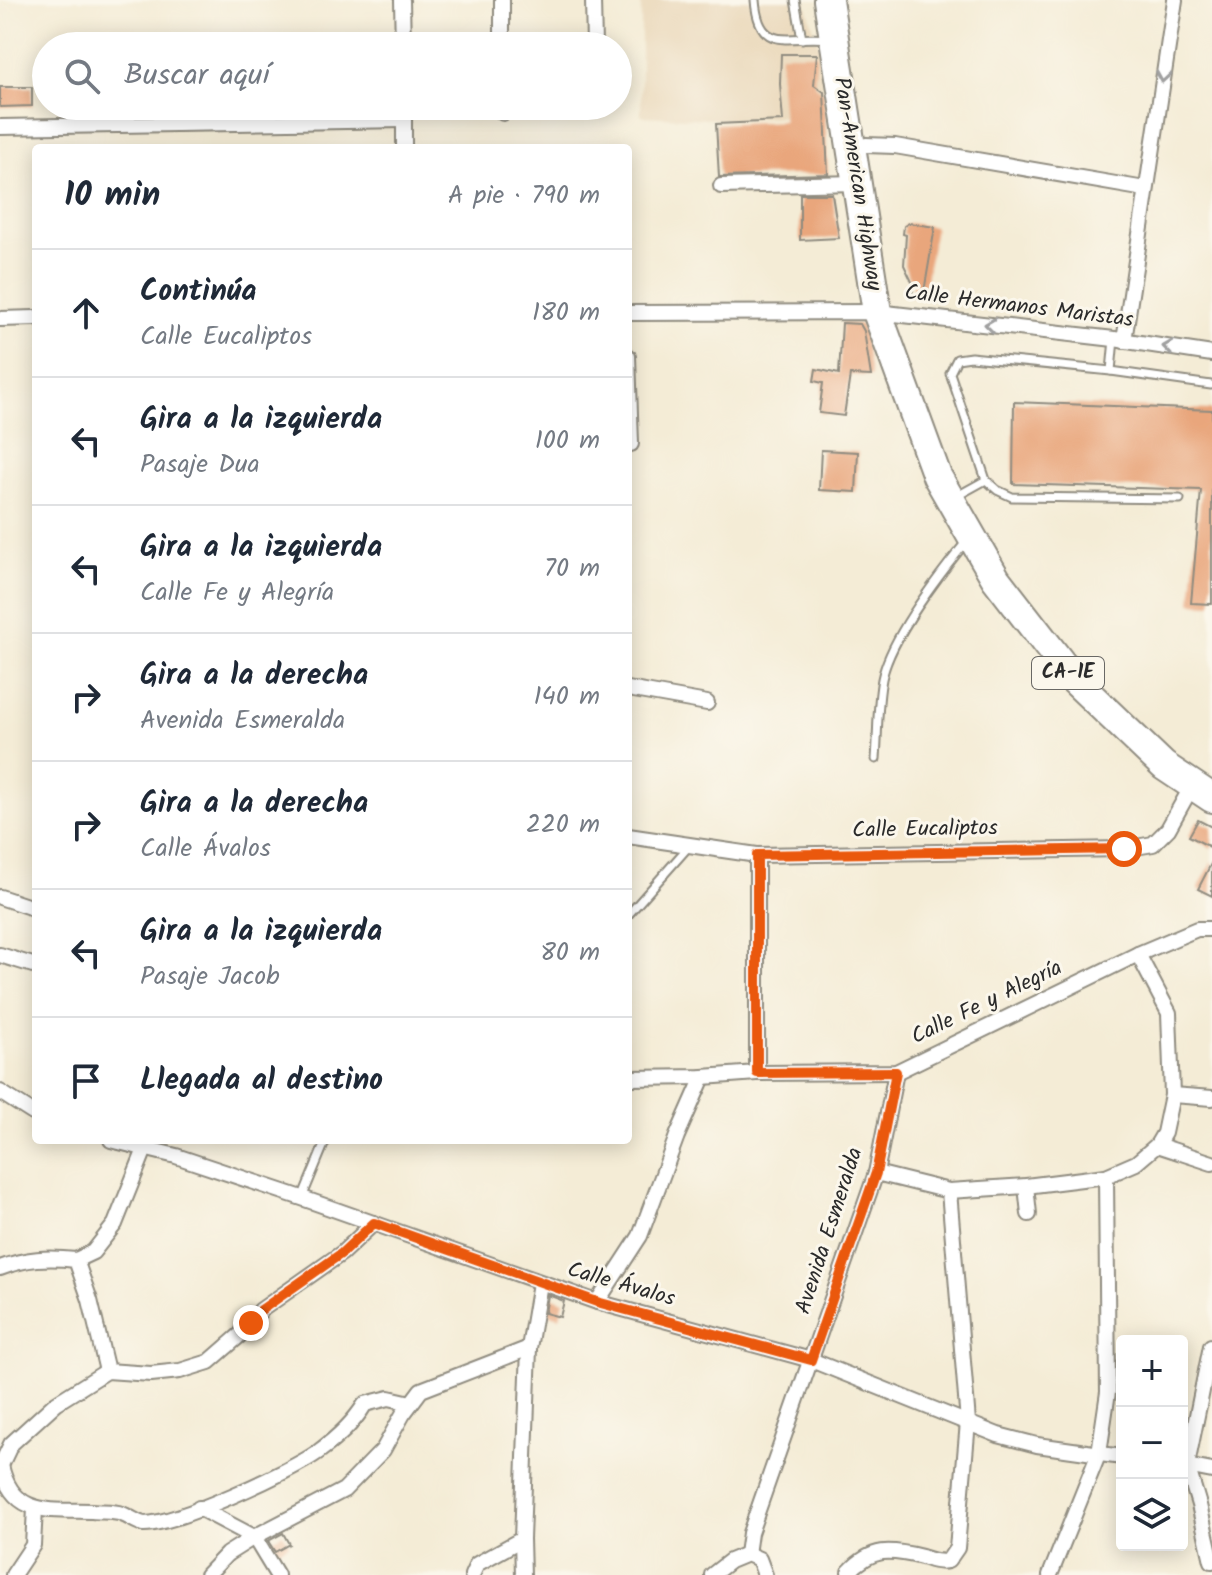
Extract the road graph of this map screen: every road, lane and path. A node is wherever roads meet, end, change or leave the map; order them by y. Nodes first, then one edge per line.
1 (402, 0) edge
2 (502, 0) edge
3 (593, 0) edge
4 (755, 0) edge
5 (795, 0) edge
6 (828, 0) edge
7 (842, 0) edge
8 (1175, 0) edge
9 (403, 32) edge
10 (502, 32) edge
11 (594, 32) edge
12 (802, 39) junction
13 (835, 41) junction
14 (202, 120) edge
15 (404, 120) edge
16 (0, 127) edge
17 (404, 144) edge
18 (866, 145) junction
19 (858, 183) junction
20 (721, 186) dead end
21 (1145, 189) junction
22 (632, 313) edge
23 (885, 313) junction
24 (32, 318) edge
25 (0, 319) edge
26 (1119, 340) junction
27 (1212, 354) edge
28 (1111, 371) junction
29 (1211, 385) edge
30 (986, 480) junction
31 (1180, 499) dead end
32 (950, 500) junction
33 (970, 537) junction
34 (632, 690) edge
35 (707, 703) dead end
36 (876, 759) dead end
37 (1202, 792) edge
38 (632, 837) edge
39 (690, 845) junction
40 (757, 855) junction
41 (0, 897) edge
42 (32, 908) edge
43 (632, 910) edge
44 (1212, 929) edge
45 (1138, 954) junction
46 (0, 955) edge
47 (32, 965) edge
48 (896, 1072) junction
49 (757, 1073) junction
50 (703, 1077) junction
51 (632, 1078) edge
52 (0, 1092) edge
53 (1172, 1095) junction
54 (1212, 1098) edge
55 (32, 1112) edge
56 (126, 1144) edge
57 (177, 1144) edge
58 (324, 1144) edge
59 (1157, 1145) junction
60 (145, 1149) junction
61 (176, 1156) junction
62 (1212, 1163) edge
63 (876, 1173) junction
64 (1106, 1176) junction
65 (1026, 1186) junction
66 (949, 1191) junction
67 (302, 1198) junction
68 (1029, 1214) dead end
69 (374, 1223) junction
70 (78, 1265) junction
71 (0, 1268) edge
72 (540, 1283) junction
73 (597, 1302) junction
74 (1211, 1346) edge
75 (529, 1348) junction
76 (811, 1360) junction
77 (107, 1371) junction
78 (411, 1403) junction
79 (968, 1422) junction
80 (1188, 1447) edge
81 (1099, 1453) junction
82 (1116, 1456) edge
83 (0, 1465) edge
84 (1188, 1466) edge
85 (1212, 1471) edge
86 (1188, 1476) edge
87 (199, 1508) junction
88 (35, 1509) junction
89 (254, 1537) junction
90 (522, 1539) junction
91 (747, 1554) junction
92 (1212, 1561) edge
93 (849, 1572) dead end
94 (13, 1575) edge
95 (207, 1575) edge
96 (277, 1575) edge
97 (472, 1575) edge
98 (523, 1575) edge
99 (712, 1575) edge
100 (765, 1575) edge
101 (1050, 1575) edge

1 - 9 street
2 - 10 street
3 - 11 street
4 - 12 lane
5 - 12 lane
6 - 13 highway, Pan-American Highway / CA-1E
7 - 18 highway, Pan-American Highway / CA-1E
8 -> 21 street
12 - 13 lane
13 - 19 highway, Pan-American Highway / CA-1E
14 - 16 street
15 - 17 street
18 - 21 street
18 - 23 highway, Pan-American Highway / CA-1E
19 - 20 street
19 - 23 highway, Pan-American Highway / CA-1E
21 - 26 street
22 - 23 street, Calle Hermanos Maristas
26 -> 23 street, Calle Hermanos Maristas
23 - 32 highway, Pan-American Highway / CA-1E
24 - 25 street
27 -> 26 street, Calle Hermanos Maristas
26 - 28 lane
28 - 29 lane
28 - 30 lane
30 - 31 lane
30 - 32 lane
32 - 33 highway, Pan-American Highway / CA-1E
33 - 36 lane
33 - 37 highway, Pan-American Highway / CA-1E
34 - 35 street
37 - 40 street, Calle Eucaliptos
38 - 39 street, Calle Eucaliptos
39 - 40 street, Calle Eucaliptos
39 - 43 lane
40 - 49 street
41 - 42 street
44 - 45 street, Calle Fe y Alegría
45 - 48 street, Calle Fe y Alegría
45 - 53 street
46 - 47 street
48 - 49 street, Calle Fe y Alegría
48 - 63 street, Avenida Esmeralda
49 - 50 street, Calle Fe y Alegría
50 - 51 street, Calle Fe y Alegría
50 - 73 street
52 - 55 street
53 - 54 street
53 - 59 street
56 - 60 street, Calle Ávalos
57 - 61 street
58 - 67 lane
59 - 62 street
59 - 64 street
60 - 61 street, Calle Ávalos
60 - 70 street
61 - 67 street, Calle Ávalos
63 - 66 street
63 - 76 street, Avenida Esmeralda
64 - 65 street
64 - 81 street
65 - 66 street
65 - 68 street
66 - 79 street
67 - 69 street, Calle Ávalos
69 - 72 street, Calle Ávalos
69 - 77 street
70 - 71 street
70 - 77 street
72 - 73 street, Calle Ávalos
72 - 75 street
73 - 76 street, Calle Ávalos
74 - 80 street
75 - 78 street
75 - 90 street
76 - 79 street, Calle Ávalos
76 - 91 street, Avenida Esmeralda
77 - 83 street
78 - 87 street
78 - 89 street
79 - 81 street, Calle Ávalos
79 - 93 street
81 - 82 street, Calle Ávalos
81 - 101 street
83 - 88 street
84 - 85 street
86 - 92 street
87 - 88 street
87 - 89 street
88 - 94 street
89 - 95 street
89 - 96 street
90 - 97 street
90 - 98 street
91 - 99 street
91 - 100 street

